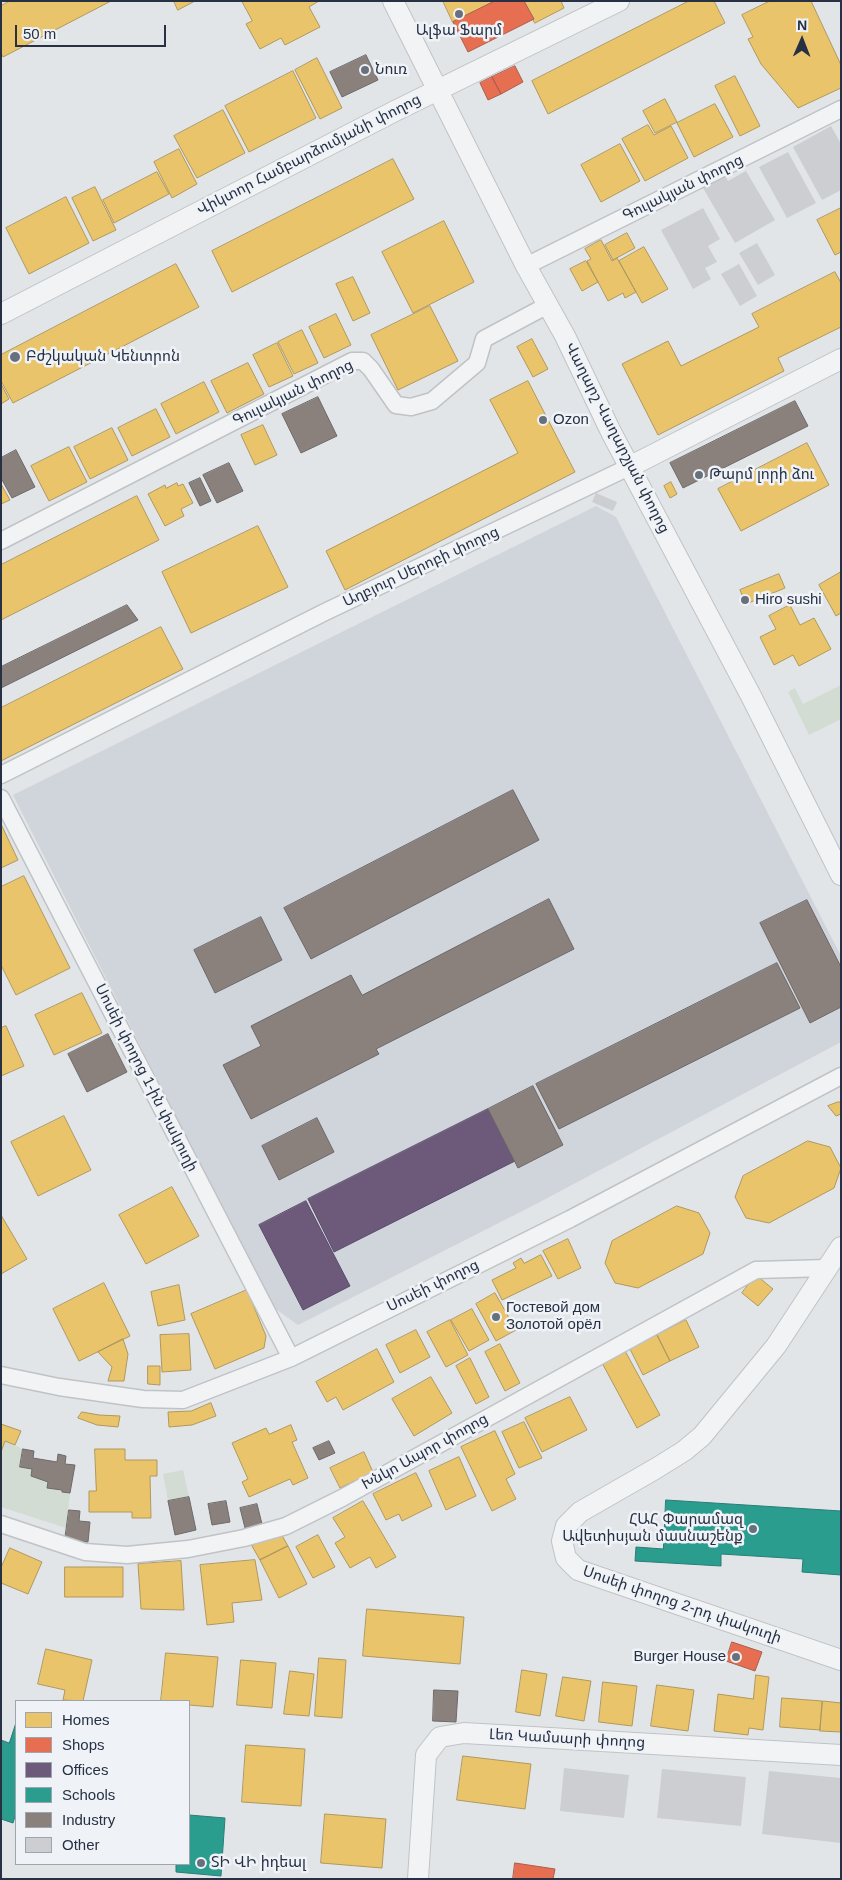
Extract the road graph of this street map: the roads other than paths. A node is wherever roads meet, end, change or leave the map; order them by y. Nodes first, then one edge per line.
1 (393, 1) edge
2 (619, 1) edge
3 (438, 89) junction
4 (841, 109) edge
5 (526, 266) junction
6 (548, 305) junction
7 (1, 314) edge
8 (841, 359) edge
9 (629, 467) junction
10 (1, 541) edge
11 (1, 775) edge
12 (1, 798) edge
13 (841, 875) edge
14 (841, 1076) edge
15 (841, 1247) edge
16 (828, 1268) junction
17 (291, 1358) junction
18 (1, 1375) edge
19 (1, 1524) edge
20 (841, 1660) edge
21 (841, 1755) edge
22 (418, 1879) edge

1 - 3 street, Վաղարշ Վաղարշյան փողոց
2 - 3 street, Վիկտոր Համբարձումյանի փողոց
3 - 5 street, Վաղարշ Վաղարշյան փողոց
3 - 7 street, Վիկտոր Համբարձումյանի փողոց
4 - 5 street, Գուլակյան փողոց
5 - 6 street, Վաղարշ Վաղարշյան փողոց
6 - 9 street, Վաղարշ Վաղարշյան փողոց
6 - 10 street, Գուլակյան փողոց
8 - 9 street, Աղբյուր Սերոբի փողոց
9 - 11 street, Աղբյուր Սերոբի փողոց
9 - 13 street, Վաղարշ Վաղարշյան փողոց
12 - 17 street, Սոսեի փողոց 1-ին փակուղի
14 - 17 street, Սոսեի փողոց
15 - 16 street, Սոսեի փողոց 2-րդ փակուղի
16 - 19 street, Խնկո Ապոր փողոց
16 - 20 street, Սոսեի փողոց 2-րդ փակուղի
17 - 18 street, Սոսեի փողոց
21 - 22 street, Լեռ Կամսարի փողոց

